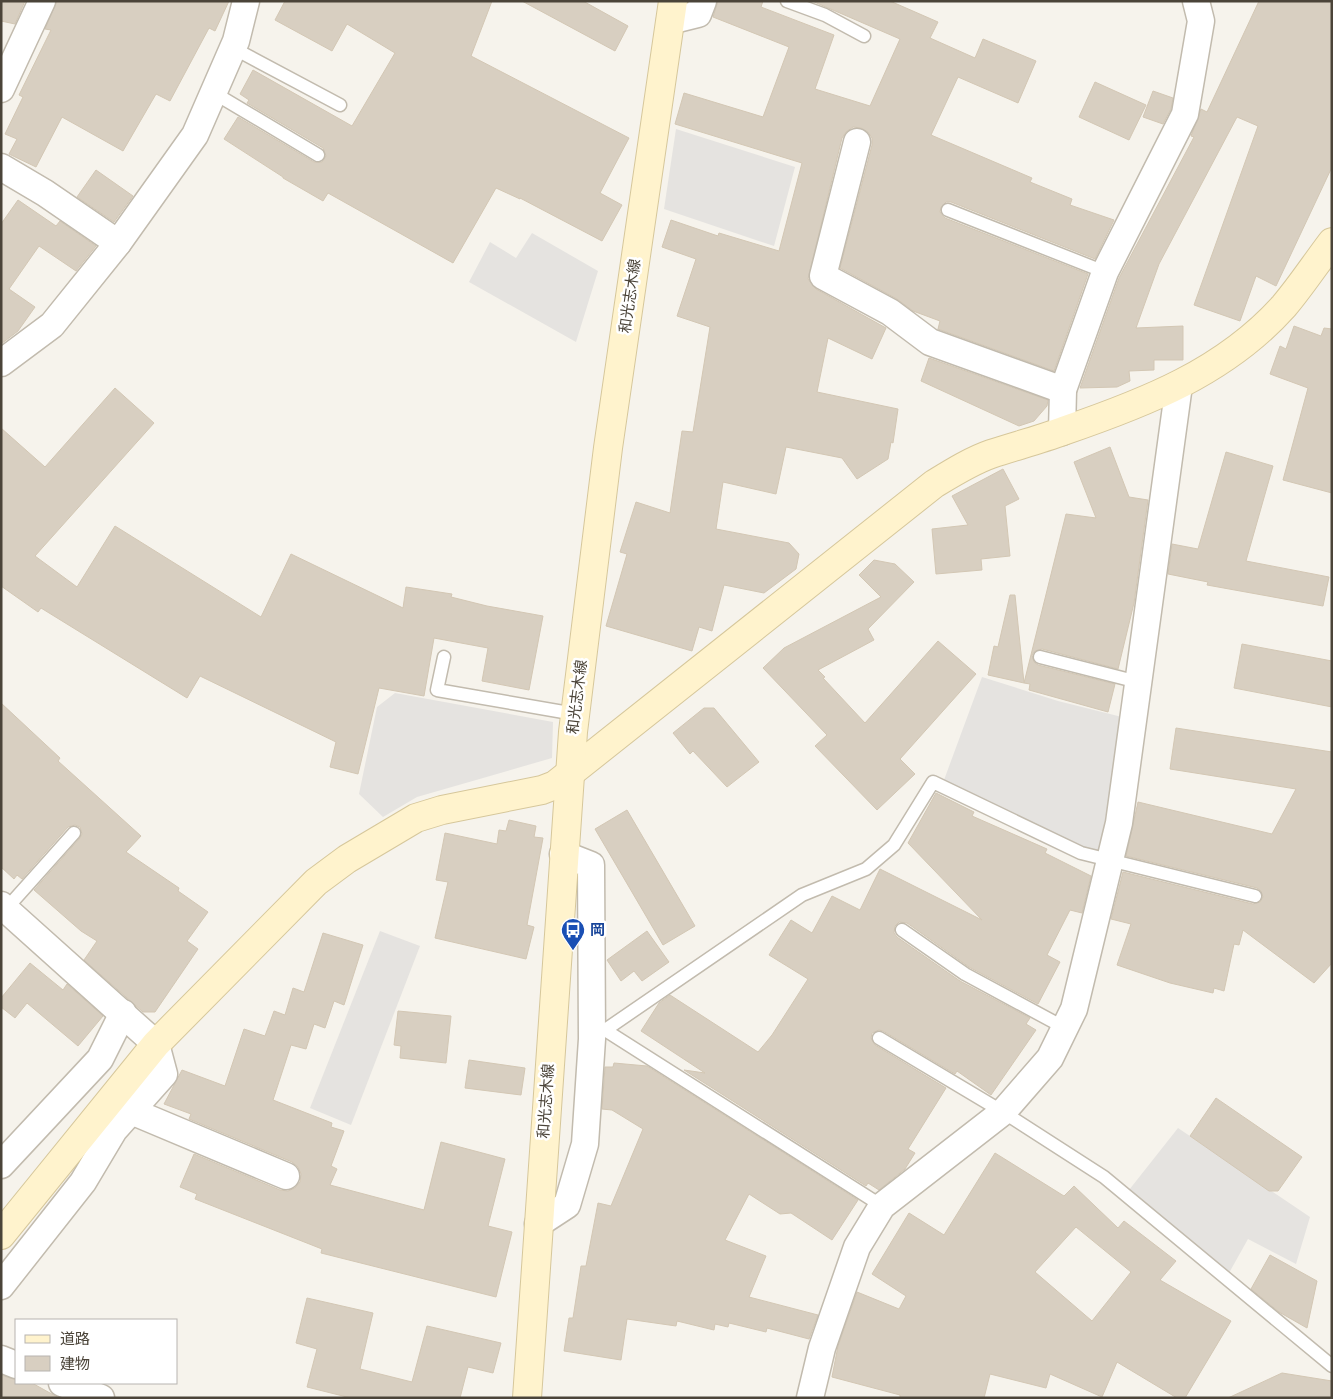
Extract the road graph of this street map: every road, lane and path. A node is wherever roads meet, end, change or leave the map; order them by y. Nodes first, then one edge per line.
1 (42, 1) edge
2 (246, 1) edge
3 (703, 1) edge
4 (787, 1) edge
5 (1196, 1) edge
6 (671, 11) edge
7 (864, 36) dead end
8 (233, 48) junction
9 (1, 89) edge
10 (214, 93) junction
11 (340, 105) dead end
12 (856, 142) dead end
13 (318, 155) dead end
14 (1, 167) edge
15 (948, 210) dead end
16 (1332, 242) edge
17 (118, 243) junction
18 (1105, 272) junction
19 (1, 364) edge
20 (1179, 385) junction
21 (1063, 390) junction
22 (1062, 432) junction
23 (444, 657) dead end
24 (1040, 657) dead end
25 (1138, 682) junction
26 (575, 714) junction
27 (569, 776) junction
28 (74, 832) dead end
29 (563, 854) junction
30 (1111, 860) junction
31 (1254, 896) dead end
32 (3, 907) edge
33 (902, 930) dead end
34 (123, 1013) junction
35 (1065, 1028) junction
36 (599, 1035) junction
37 (879, 1038) dead end
38 (156, 1044) junction
39 (131, 1111) junction
40 (1003, 1112) junction
41 (1, 1165) edge
42 (286, 1176) dead end
43 (882, 1206) junction
44 (538, 1224) junction
45 (1, 1235) edge
46 (1, 1286) edge
47 (1, 1359) edge
48 (15, 1365) edge
49 (1332, 1366) edge
50 (65, 1384) edge
51 (101, 1398) edge
52 (527, 1398) edge
53 (810, 1398) edge

1 - 9 street
2 - 8 street
3 - 6 street
4 - 7 lane
5 - 18 street
6 - 26 street, 和光志木線
8 - 10 street
8 - 11 lane
10 - 13 lane
10 - 17 street
12 - 21 street
14 - 17 street
15 - 18 lane
16 - 20 street
17 - 19 street
18 - 21 street
20 - 22 street
20 - 25 street
21 - 22 street
22 - 27 street
23 - 26 lane
24 - 25 lane
25 - 30 street
26 - 27 street, 和光志木線
27 - 29 street, 和光志木線
27 - 38 street
28 - 32 lane
29 - 36 street
29 - 44 street, 和光志木線
30 - 31 lane
30 - 35 street
30 - 36 lane
32 - 34 street
33 - 35 lane
34 - 38 street
34 - 41 street
35 - 40 street
36 - 43 lane
36 - 44 street
37 - 40 lane
38 - 39 street
38 - 45 street
39 - 42 street
39 - 46 street
40 - 43 street
40 - 49 lane
43 - 53 street
44 - 52 street, 和光志木線
47 - 48 street
50 - 51 street

